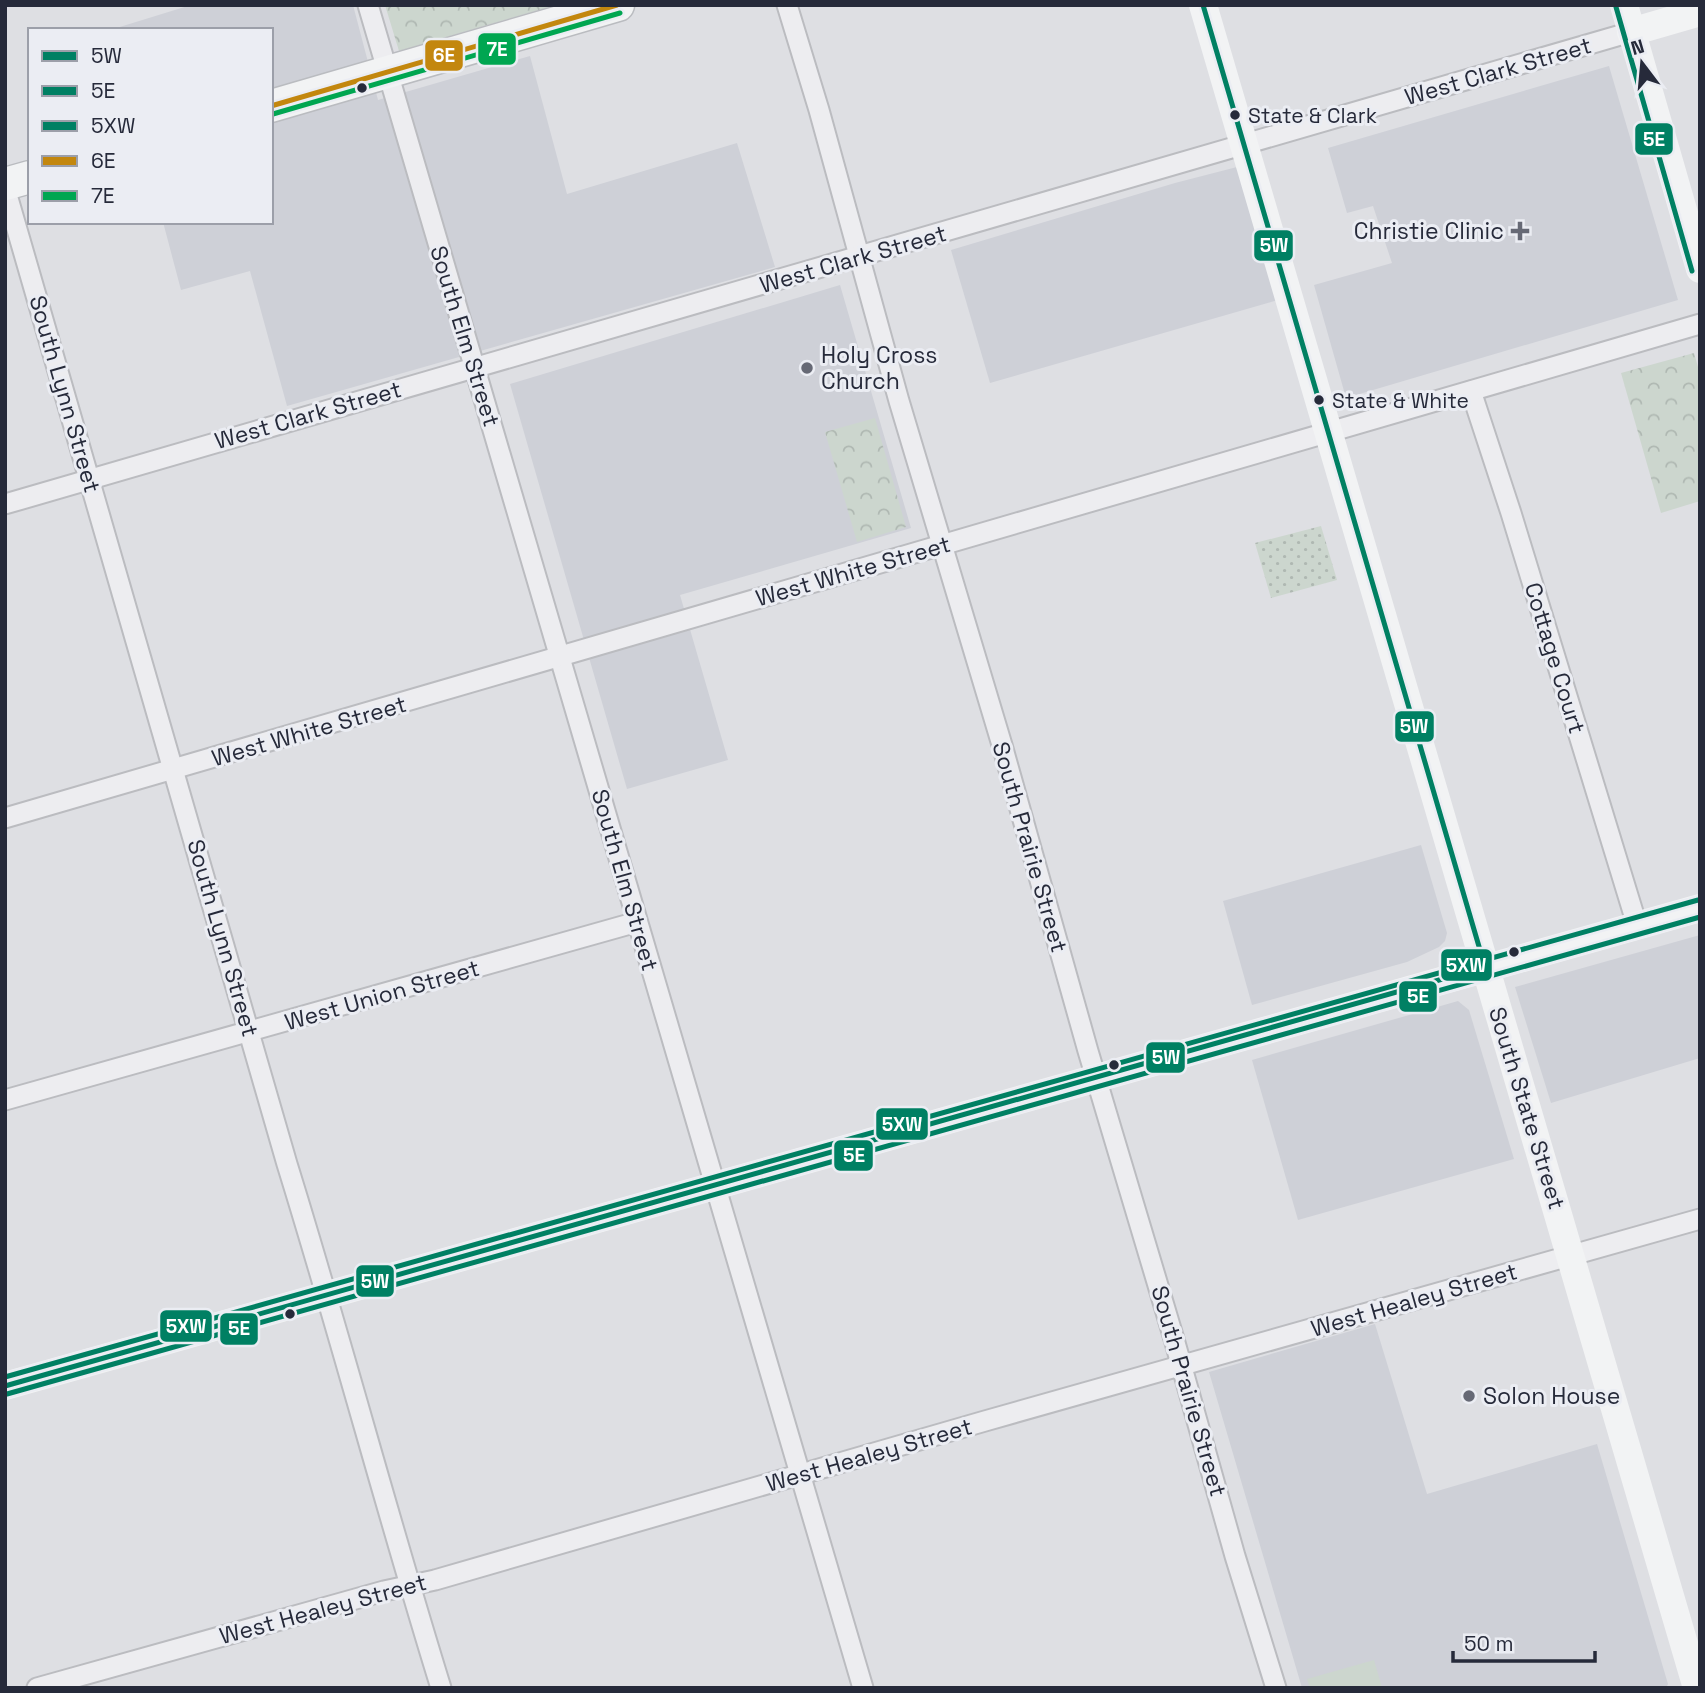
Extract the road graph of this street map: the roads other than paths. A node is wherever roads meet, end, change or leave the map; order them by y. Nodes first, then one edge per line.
1 (368, 5) edge
2 (618, 5) edge
3 (787, 5) edge
4 (1203, 5) edge
5 (1624, 5) edge
6 (1700, 12) edge
7 (1632, 32) junction
8 (388, 72) junction
9 (273, 105) edge
10 (1244, 145) junction
11 (28, 178) edge
12 (5, 186) edge
13 (860, 258) junction
14 (1700, 269) edge
15 (1700, 324) edge
16 (475, 367) junction
17 (1471, 391) junction
18 (1327, 433) junction
19 (90, 479) junction
20 (5, 504) edge
21 (943, 545) junction
22 (560, 658) junction
23 (174, 770) junction
24 (5, 818) edge
25 (1700, 908) edge
26 (637, 922) junction
27 (1637, 925) junction
28 (1485, 967) junction
29 (250, 1033) junction
30 (1096, 1077) junction
31 (5, 1100) edge
32 (715, 1185) junction
33 (1700, 1219) edge
34 (1571, 1255) junction
35 (328, 1296) junction
36 (1182, 1366) junction
37 (5, 1387) edge
38 (800, 1476) junction
39 (409, 1585) junction
40 (37, 1688) edge
41 (441, 1688) edge
42 (863, 1688) edge
43 (1276, 1688) edge
44 (1697, 1688) edge

1 - 8 street, South Elm Street
2 - 8 main road
3 - 13 street, South Prairie Street
4 - 10 main road, South State Street
5 - 7 main road
6 - 7 main road, West Clark Street
7 - 10 street, West Clark Street
7 - 14 main road
8 - 9 main road
8 - 16 street, South Elm Street
10 - 13 street, West Clark Street
10 - 18 main road, South State Street
11 - 12 main road
12 - 19 street, South Lynn Street
13 - 16 street, West Clark Street
13 - 21 street, South Prairie Street
15 - 17 street, West White Street
16 - 19 street, West Clark Street
16 - 22 street, South Elm Street
17 - 18 street, West White Street
17 - 27 street, Cottage Court
18 - 21 street, West White Street
18 - 28 main road, South State Street
19 - 20 street, West Clark Street
19 - 23 street, South Lynn Street
21 - 22 street, West White Street
21 - 30 street, South Prairie Street
22 - 23 street, West White Street
22 - 26 street, South Elm Street
23 - 24 street, West White Street
23 - 29 street, South Lynn Street
25 - 27 main road
26 - 29 street, West Union Street
26 - 32 street, South Elm Street
27 - 28 main road
28 - 30 main road
28 - 34 main road, South State Street
29 - 31 street, West Union Street
29 - 35 street, South Lynn Street
30 - 32 main road
30 - 36 street, South Prairie Street
32 - 35 main road
32 - 38 street, South Elm Street
33 - 34 street, West Healey Street
34 - 36 street, West Healey Street
34 - 44 main road, South State Street
35 - 37 main road
35 - 39 street, South Lynn Street
36 - 38 street, West Healey Street
36 - 43 street, South Prairie Street
38 - 39 street, West Healey Street
38 - 42 street, South Elm Street
39 - 40 street, West Healey Street
39 - 41 street, South Lynn Street

